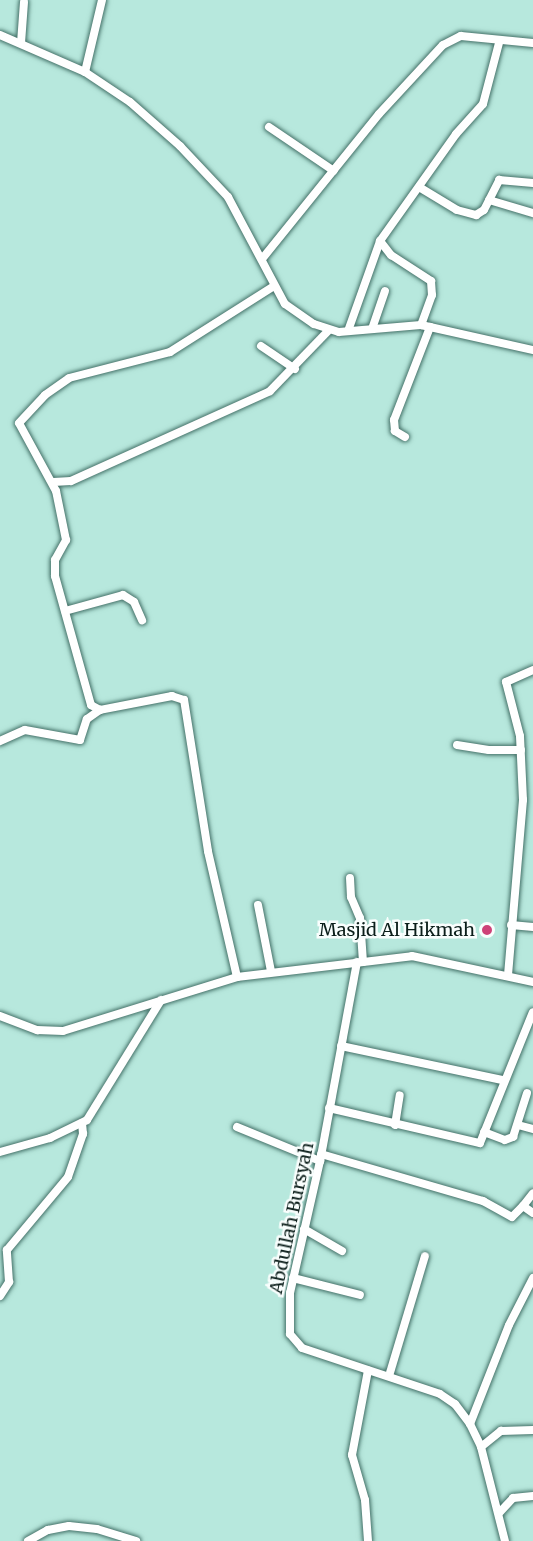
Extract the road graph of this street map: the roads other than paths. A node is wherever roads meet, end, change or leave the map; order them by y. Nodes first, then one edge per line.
1 (102, 0) edge
2 (24, 2) dead end
3 (0, 35) edge
4 (21, 42) junction
5 (499, 43) junction
6 (533, 43) edge
7 (85, 72) junction
8 (269, 127) dead end
9 (334, 171) junction
10 (533, 183) edge
11 (419, 187) junction
12 (489, 200) junction
13 (533, 213) edge
14 (380, 241) junction
15 (262, 259) junction
16 (274, 286) junction
17 (385, 291) dead end
18 (421, 325) junction
19 (430, 327) junction
20 (372, 329) junction
21 (328, 331) junction
22 (348, 332) junction
23 (261, 346) dead end
24 (533, 350) edge
25 (296, 369) junction
26 (405, 437) dead end
27 (53, 482) junction
28 (65, 611) junction
29 (142, 620) dead end
30 (533, 670) edge
31 (100, 710) junction
32 (0, 741) edge
33 (457, 745) dead end
34 (521, 750) junction
35 (350, 878) dead end
36 (258, 904) dead end
37 (511, 925) junction
38 (533, 927) edge
39 (360, 962) junction
40 (271, 971) junction
41 (508, 975) junction
42 (237, 977) junction
43 (533, 982) edge
44 (161, 1000) junction
45 (533, 1012) edge
46 (0, 1016) edge
47 (341, 1046) junction
48 (503, 1080) junction
49 (526, 1093) dead end
50 (400, 1095) dead end
51 (330, 1108) junction
52 (82, 1123) junction
53 (395, 1125) junction
54 (518, 1125) junction
55 (237, 1128) dead end
56 (533, 1129) edge
57 (484, 1132) junction
58 (0, 1152) edge
59 (321, 1157) junction
60 (533, 1193) edge
61 (523, 1206) junction
62 (533, 1213) edge
63 (304, 1229) junction
64 (342, 1251) dead end
65 (424, 1256) dead end
66 (293, 1278) junction
67 (533, 1278) edge
68 (360, 1295) dead end
69 (0, 1296) edge
70 (368, 1370) junction
71 (389, 1376) junction
72 (470, 1424) junction
73 (533, 1430) edge
74 (481, 1448) junction
75 (533, 1496) edge
76 (500, 1512) junction
77 (28, 1541) edge
78 (136, 1541) edge
79 (368, 1541) edge
80 (505, 1541) edge

1 - 7 street
2 - 4 street
3 - 4 street
4 - 7 street
5 - 6 street
5 - 9 street
5 - 11 street
7 - 15 street
8 - 9 street
9 - 15 street
10 - 12 street
11 - 12 street
11 - 14 street
12 - 13 street
14 - 18 street
14 - 22 street
15 - 16 street
16 - 21 street
16 - 27 street
17 - 20 street
18 - 19 street
18 - 20 street
19 - 24 street
19 - 26 street
20 - 22 street
21 - 22 street
21 - 25 street
23 - 25 street
25 - 27 street
27 - 28 street
28 - 29 street
28 - 31 street
30 - 34 street
31 - 32 street
31 - 42 street
33 - 34 street
34 - 37 street
35 - 39 street, Abdullah Bursyah
36 - 40 street
37 - 38 street
37 - 41 street
39 - 40 street
39 - 41 street
39 - 47 street, Abdullah Bursyah
40 - 42 street
41 - 43 street
42 - 44 street
44 - 46 street
44 - 52 street
45 - 48 street
47 - 48 street
47 - 51 street, Abdullah Bursyah
48 - 57 street
49 - 54 street
50 - 53 street
51 - 53 street
51 - 59 street, Abdullah Bursyah
52 - 58 street
52 - 69 street
53 - 57 street
54 - 56 street
54 - 57 street
55 - 59 street
59 - 61 street
59 - 63 street, Abdullah Bursyah
60 - 61 street
61 - 62 street
63 - 64 street
63 - 66 street, Abdullah Bursyah
65 - 71 street
66 - 68 street
66 - 70 street, Abdullah Bursyah
67 - 72 street
70 - 71 street, Abdullah Bursyah
70 - 79 street
71 - 72 street, Abdullah Bursyah
72 - 74 street, Abdullah Bursyah
73 - 74 street
74 - 76 street, Abdullah Bursyah
75 - 76 street
76 - 80 street, Abdullah Bursyah
77 - 78 street

